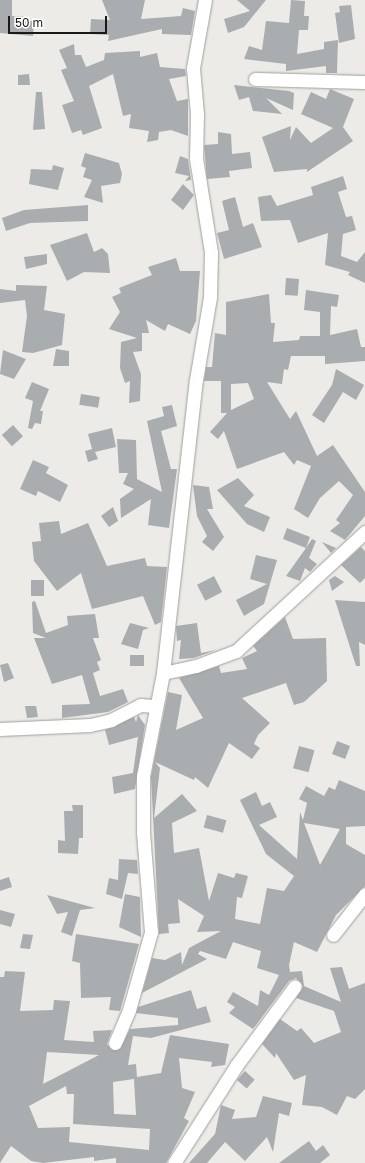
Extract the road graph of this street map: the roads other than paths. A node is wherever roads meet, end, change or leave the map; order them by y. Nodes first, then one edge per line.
1 (205, 0) edge
2 (255, 79) dead end
3 (365, 82) edge
4 (365, 532) edge
5 (163, 673) junction
6 (156, 706) junction
7 (0, 729) edge
8 (365, 894) edge
9 (333, 935) dead end
10 (295, 986) dead end
11 (115, 1043) dead end
12 (174, 1163) edge

1 - 5 street
2 - 3 street
4 - 5 street
5 - 6 street
6 - 7 street
6 - 11 street
8 - 9 street
10 - 12 street

